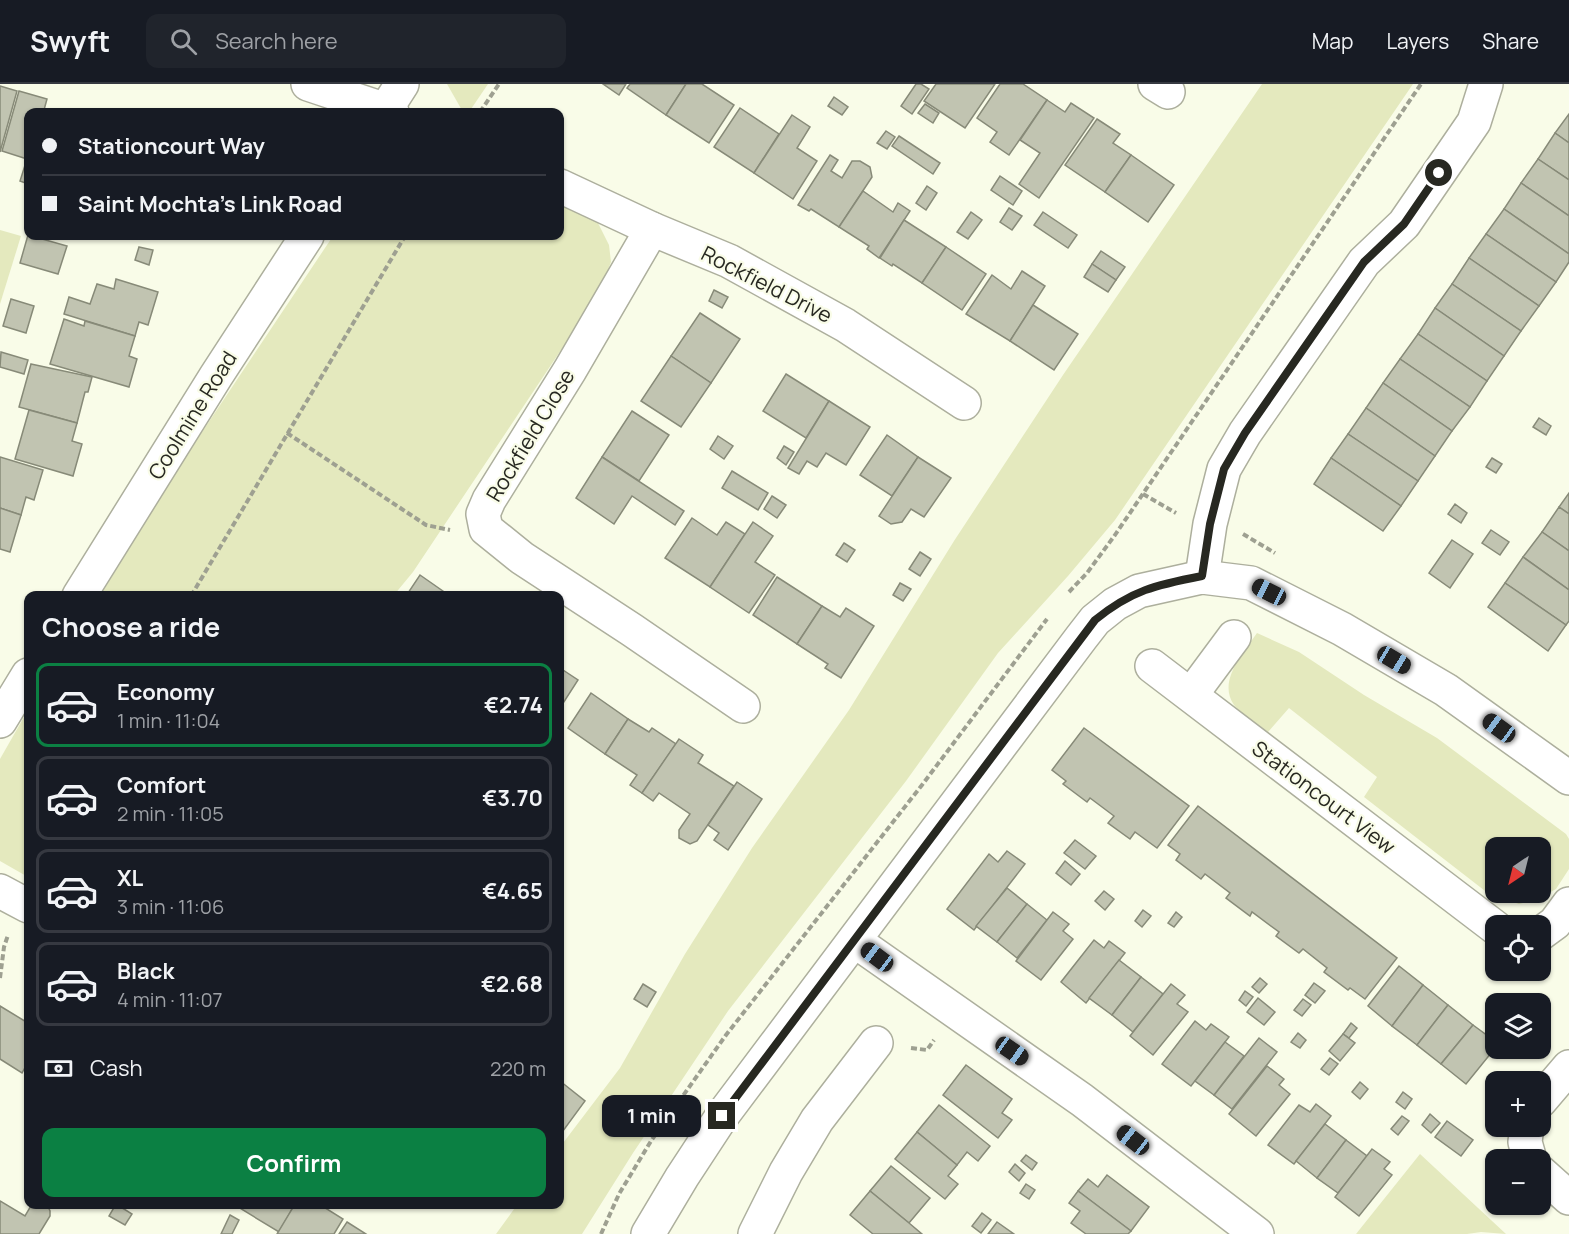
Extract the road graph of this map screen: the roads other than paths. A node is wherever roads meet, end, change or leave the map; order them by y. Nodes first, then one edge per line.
1 (308, 84) edge
2 (1486, 84) edge
3 (391, 105) edge
4 (564, 188) edge
5 (652, 229) junction
6 (304, 240) edge
7 (964, 403) dead end
8 (1202, 576) junction
9 (82, 591) edge
10 (1234, 637) dead end
11 (1152, 666) dead end
12 (24, 682) edge
13 (1191, 695) junction
14 (743, 706) dead end
15 (0, 721) edge
16 (1569, 778) edge
17 (1569, 904) edge
18 (1485, 920) edge
19 (1551, 926) edge
20 (855, 941) junction
21 (876, 1043) road end
22 (1569, 1067) edge
23 (1551, 1088) edge
24 (1551, 1182) edge
25 (1569, 1198) edge
26 (1241, 1230) edge
27 (648, 1234) edge
28 (755, 1234) edge

1 - 3 street
2 - 8 street
4 - 5 street, Rockfield Drive
5 - 7 street, Rockfield Drive
5 - 14 street, Rockfield Close
6 - 9 street, Coolmine Road
8 - 16 street
8 - 20 street
10 - 13 street
11 - 13 street, Stationcourt View
12 - 15 street
13 - 18 street, Stationcourt View
17 - 19 street
20 - 26 street
20 - 27 street
21 - 28 street
22 - 23 street
24 - 25 street

